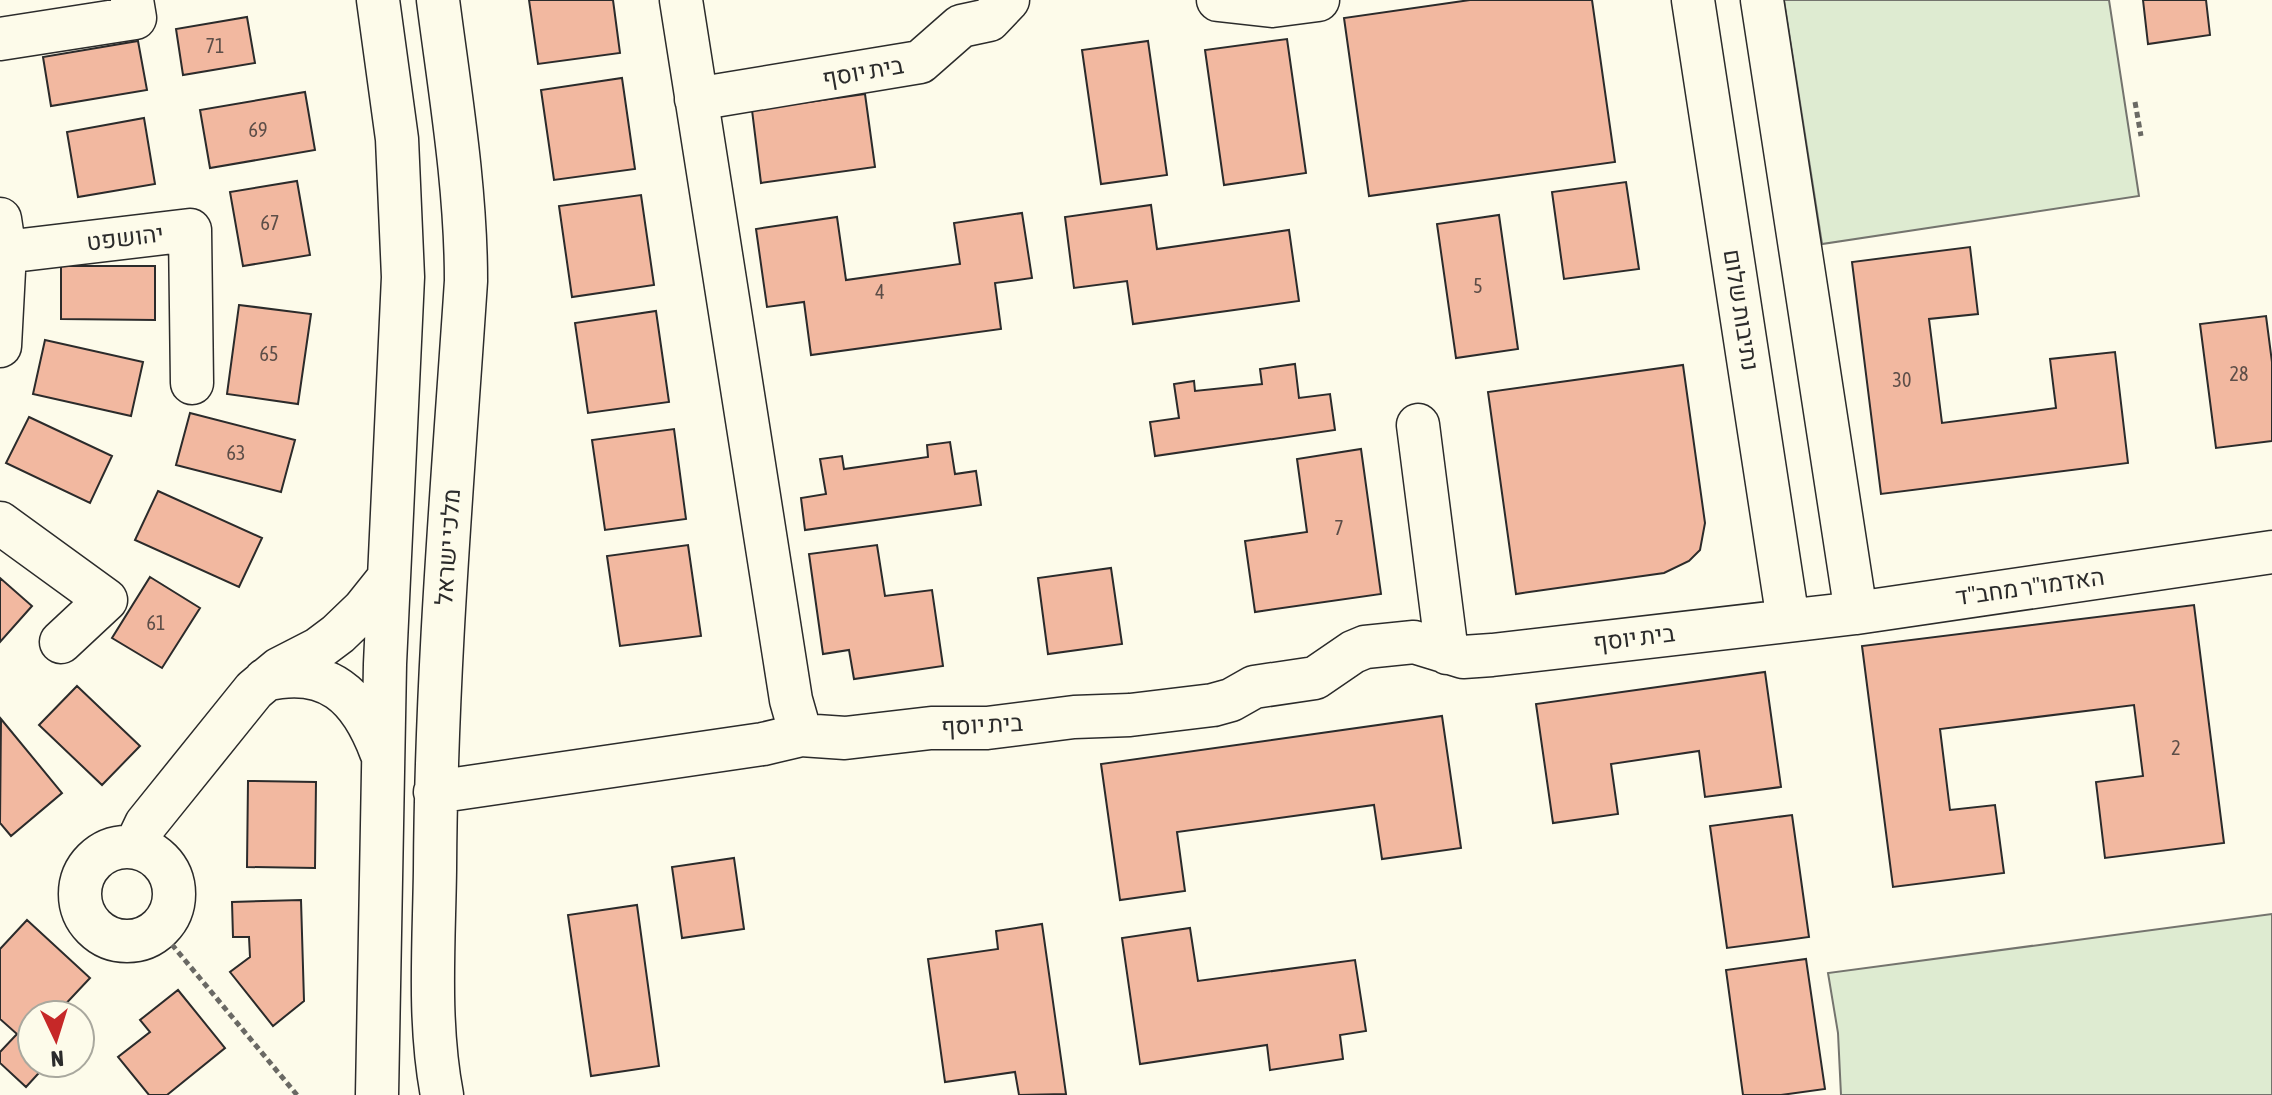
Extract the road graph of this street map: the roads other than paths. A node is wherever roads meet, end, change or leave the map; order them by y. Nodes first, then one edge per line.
1 (132, 0) edge
2 (378, 0) edge
3 (438, 0) edge
4 (681, 0) edge
5 (1008, 0) edge
6 (1218, 0) edge
7 (1318, 0) edge
8 (1693, 0) edge
9 (1762, 0) edge
10 (0, 39) edge
11 (696, 99) junction
12 (2, 235) edge
13 (0, 346) edge
14 (192, 383) dead end
15 (1418, 425) dead end
16 (0, 523) edge
17 (2272, 552) edge
18 (387, 580) junction
19 (1856, 613) junction
20 (1788, 620) junction
21 (61, 642) dead end
22 (1447, 653) junction
23 (264, 681) junction
24 (801, 735) junction
25 (383, 757) junction
26 (435, 792) junction
27 (135, 847) junction
28 (377, 1095) edge
29 (442, 1095) edge

1 - 10 street
2 - 18 street
3 - 26 street, מלכי ישראל
4 - 11 street
5 - 11 street, בית יוסף
6 - 7 street
8 - 20 street, נתיבות שלום
9 - 19 street
11 - 24 street
12 - 13 street, יהושפט
12 - 14 street, יהושפט
15 - 22 street
16 - 21 street
17 - 19 street, האדמו"ר מחב"ד
18 - 23 street
18 - 25 street
19 - 20 street, האדמו"ר מחב"ד
20 - 22 street, בית יוסף
22 - 24 street, בית יוסף
23 - 25 street
23 - 27 street
24 - 26 street, בית יוסף
25 - 28 street
26 - 29 street, מלכי ישראל
27 - 27 street

